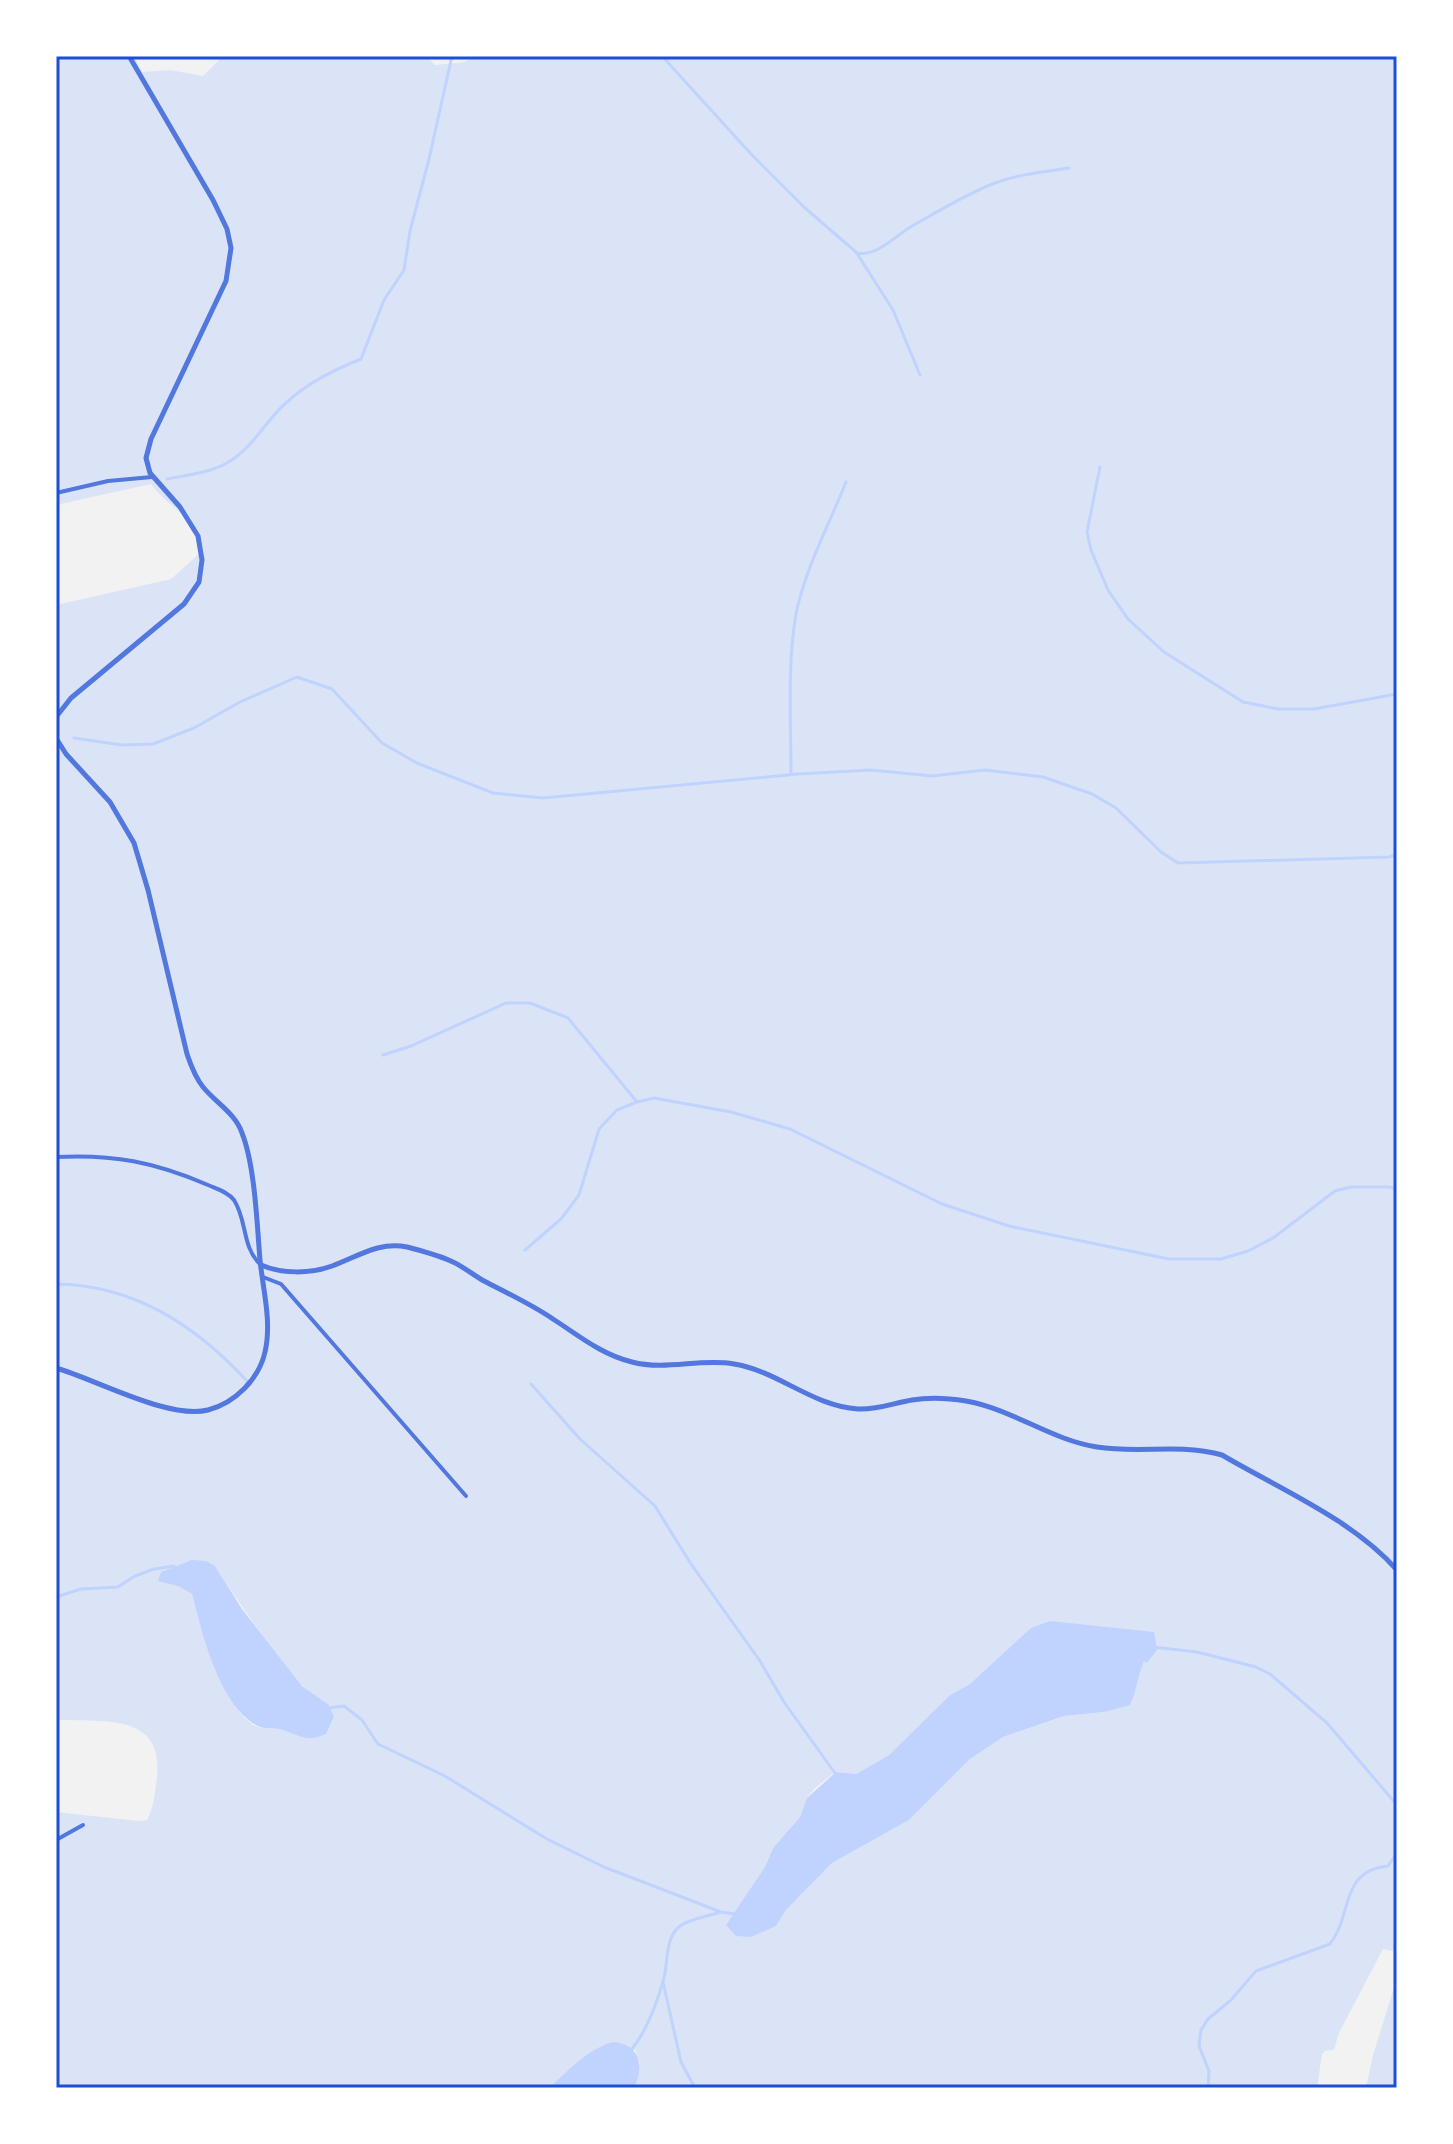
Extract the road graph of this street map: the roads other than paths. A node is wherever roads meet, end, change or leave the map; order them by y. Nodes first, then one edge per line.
1 (129, 56) edge
2 (152, 477) junction
3 (56, 493) edge
4 (56, 717) edge
5 (56, 738) edge
6 (56, 1157) edge
7 (261, 1265) junction
8 (263, 1277) junction
9 (56, 1368) edge
10 (466, 1496) dead end
11 (1397, 1570) edge
12 (83, 1825) dead end
13 (56, 1840) edge

1 - 2 street
2 - 3 street
2 - 4 street
5 - 7 street
6 - 7 street
7 - 8 street
7 - 11 street
8 - 9 street
8 - 10 street
12 - 13 street

